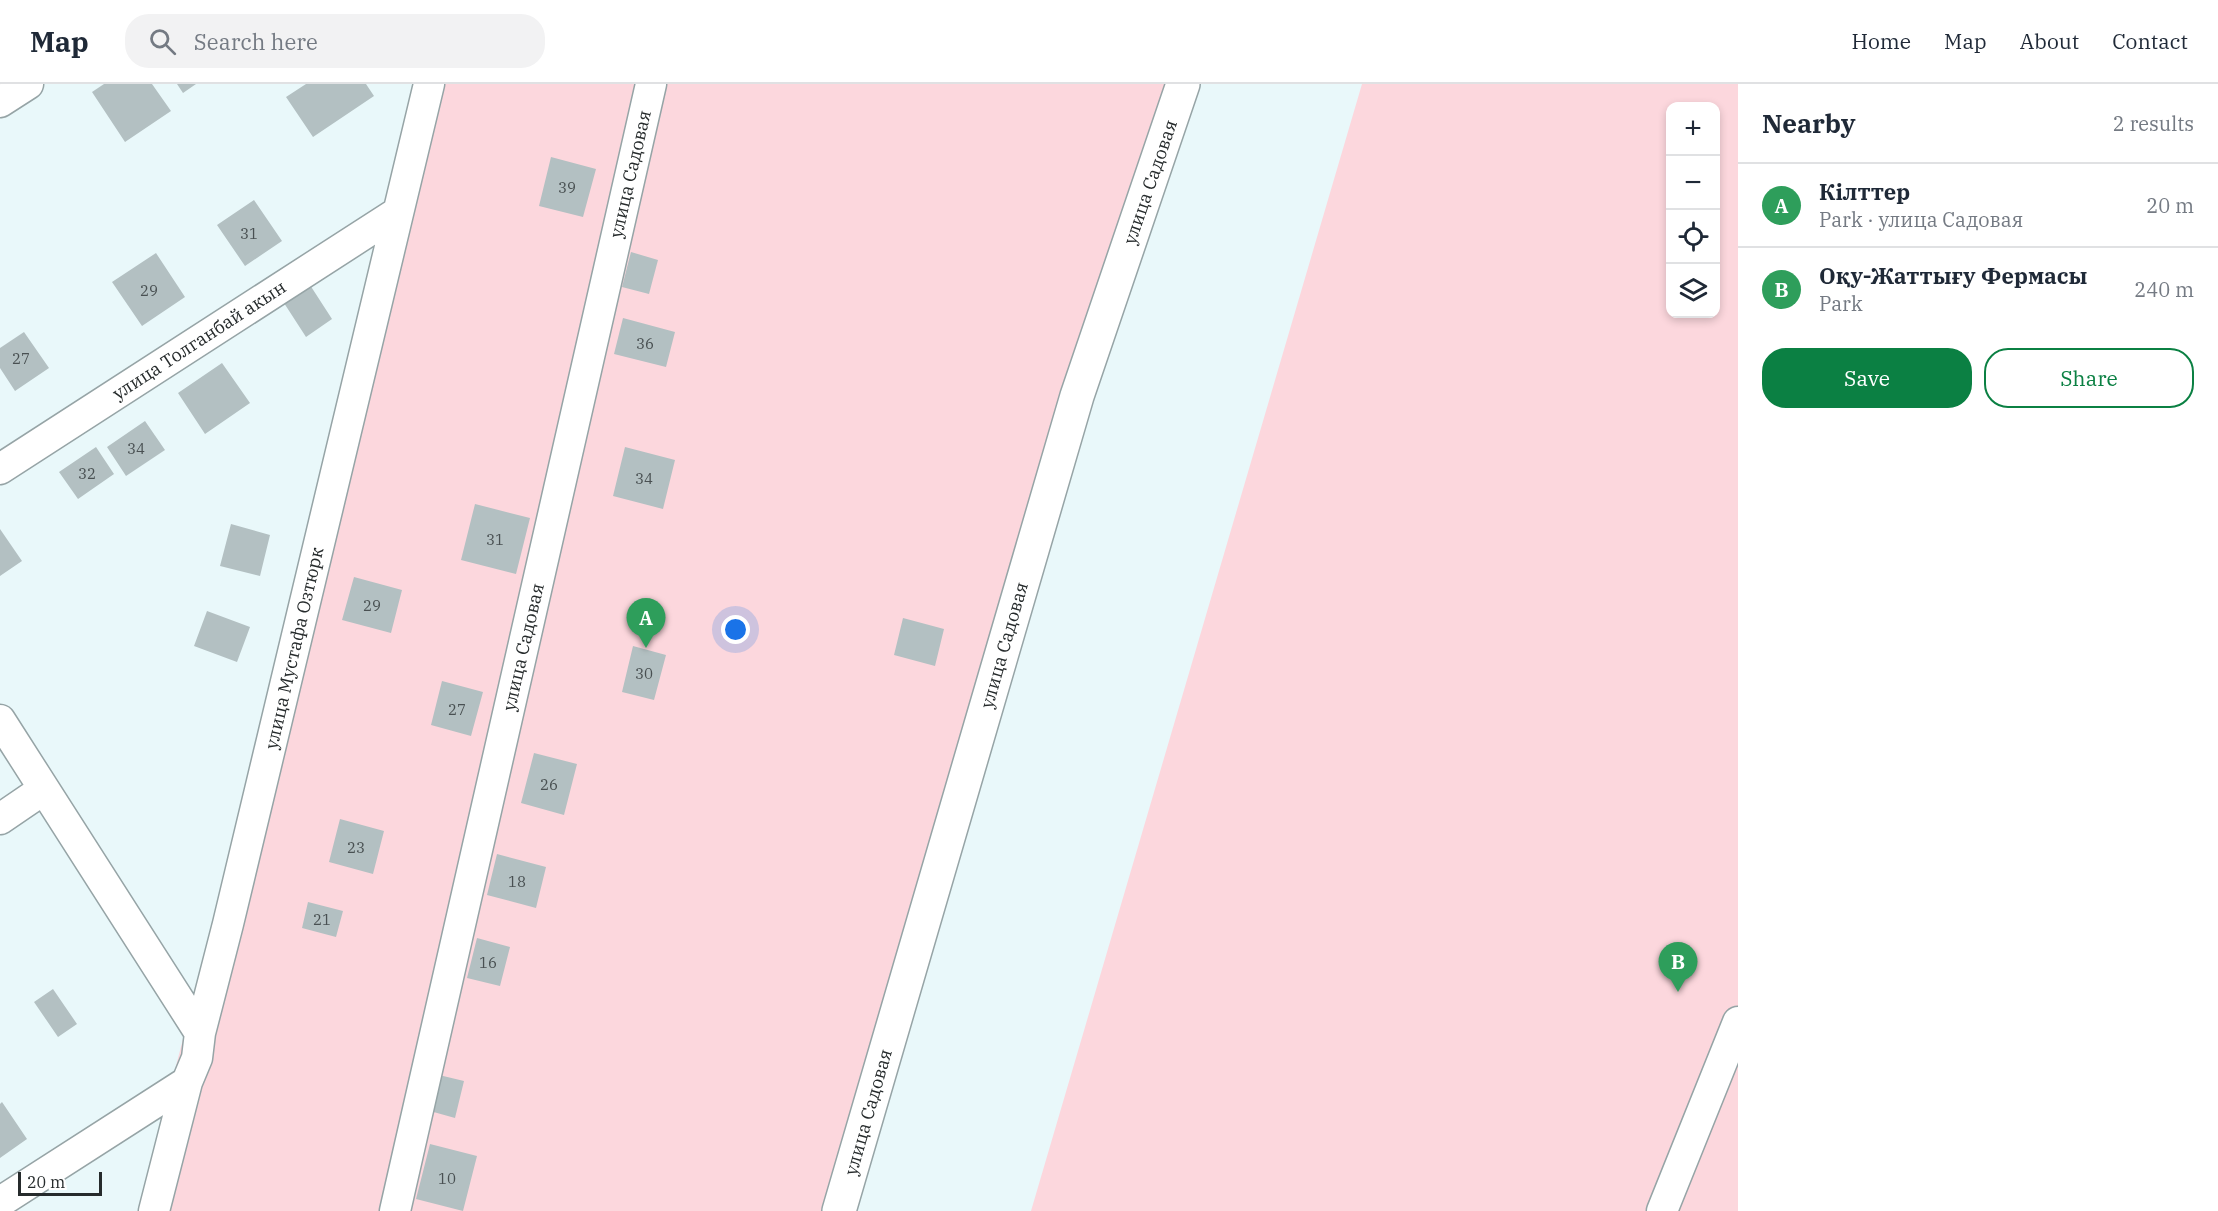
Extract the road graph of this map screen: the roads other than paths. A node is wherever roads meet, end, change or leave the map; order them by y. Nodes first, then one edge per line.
1 (28, 84) edge
2 (429, 84) edge
3 (651, 84) edge
4 (1183, 84) edge
5 (0, 102) edge
6 (398, 212) junction
7 (0, 469) edge
8 (0, 720) edge
9 (44, 789) junction
10 (0, 819) edge
11 (1738, 1022) edge
12 (200, 1033) junction
13 (187, 1082) junction
14 (0, 1202) edge
15 (154, 1211) edge
16 (395, 1211) edge
17 (839, 1211) edge
18 (1662, 1211) edge

1 - 5 street
2 - 6 street, улица Мустафа Озтюрк
3 - 16 street, улица Садовая
4 - 17 street, улица Садовая
6 - 7 street, улица Толганбай акын
6 - 12 street, улица Мустафа Озтюрк
8 - 9 street
9 - 10 street
9 - 12 street
11 - 18 street
12 - 13 street, улица Мустафа Озтюрк
13 - 14 street
13 - 15 street, улица Мустафа Озтюрк

